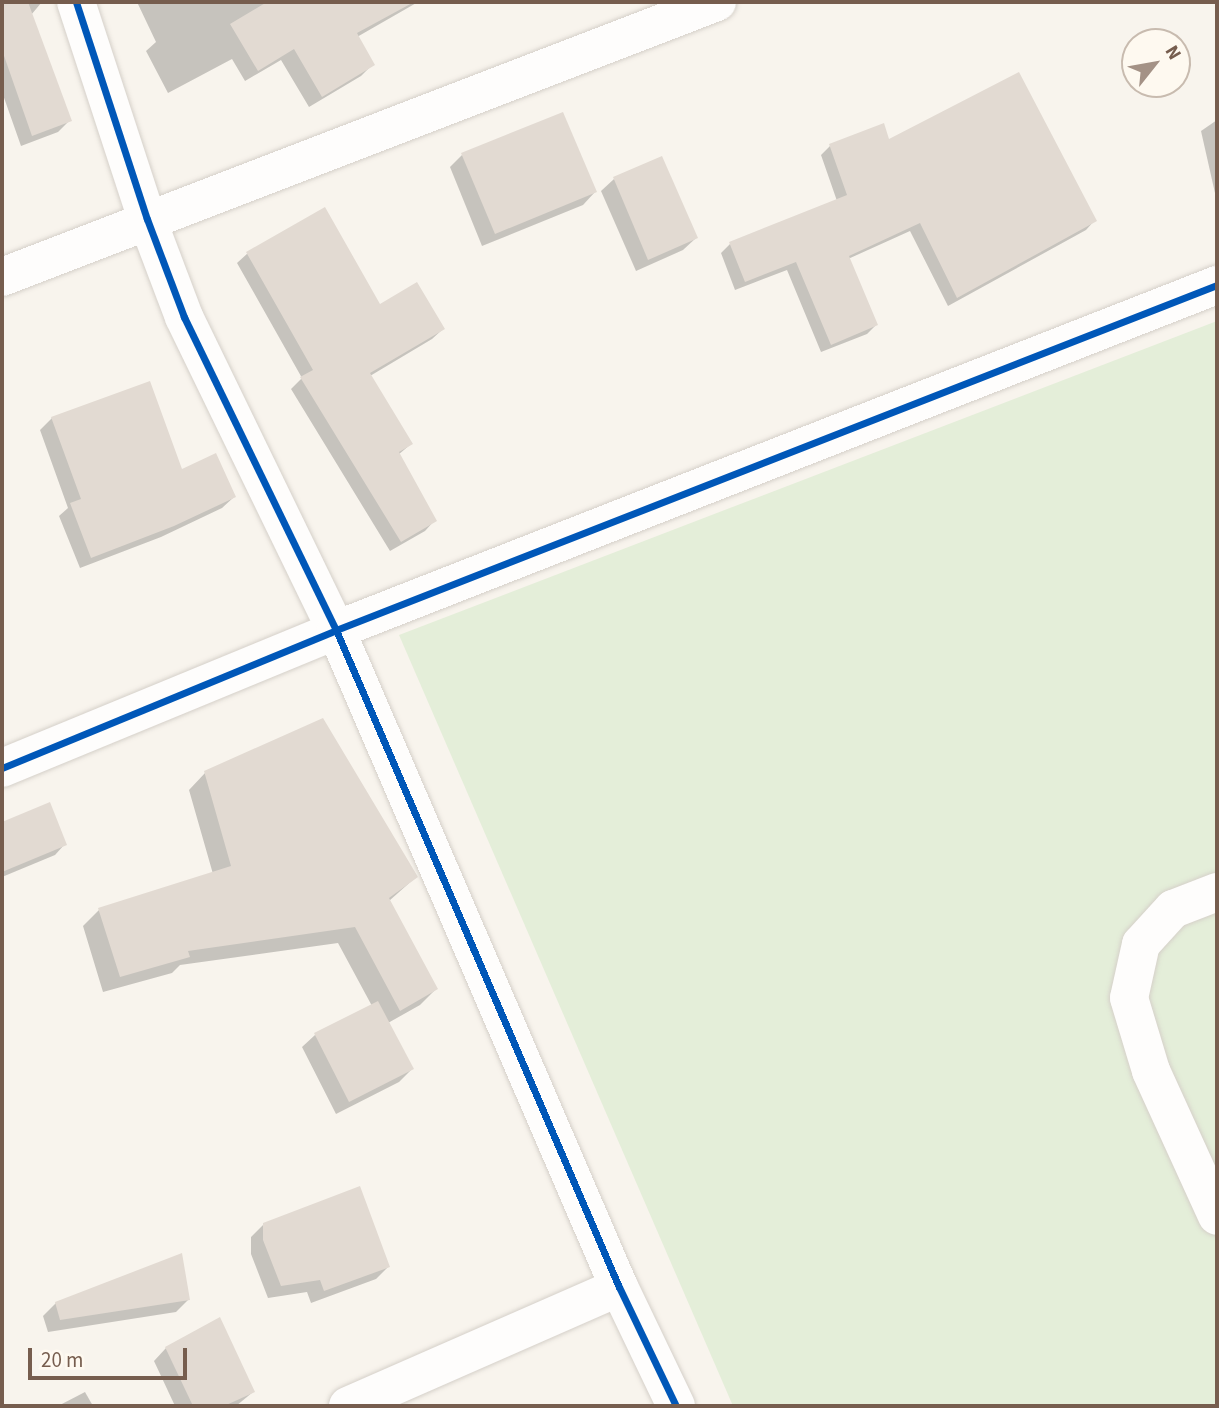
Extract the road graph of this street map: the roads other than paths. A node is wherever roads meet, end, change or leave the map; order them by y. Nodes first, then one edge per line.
1 (76, 2) edge
2 (717, 2) edge
3 (147, 219) junction
4 (2, 277) edge
5 (1217, 285) edge
6 (336, 630) junction
7 (2, 768) edge
8 (1217, 892) edge
9 (1217, 1216) edge
10 (619, 1287) junction
11 (348, 1406) edge
12 (676, 1406) edge

1 - 3 street
2 - 3 street
3 - 4 street
3 - 6 street
5 - 6 street
6 - 7 street
6 - 10 street
8 - 9 street
10 - 11 street
10 - 12 street

